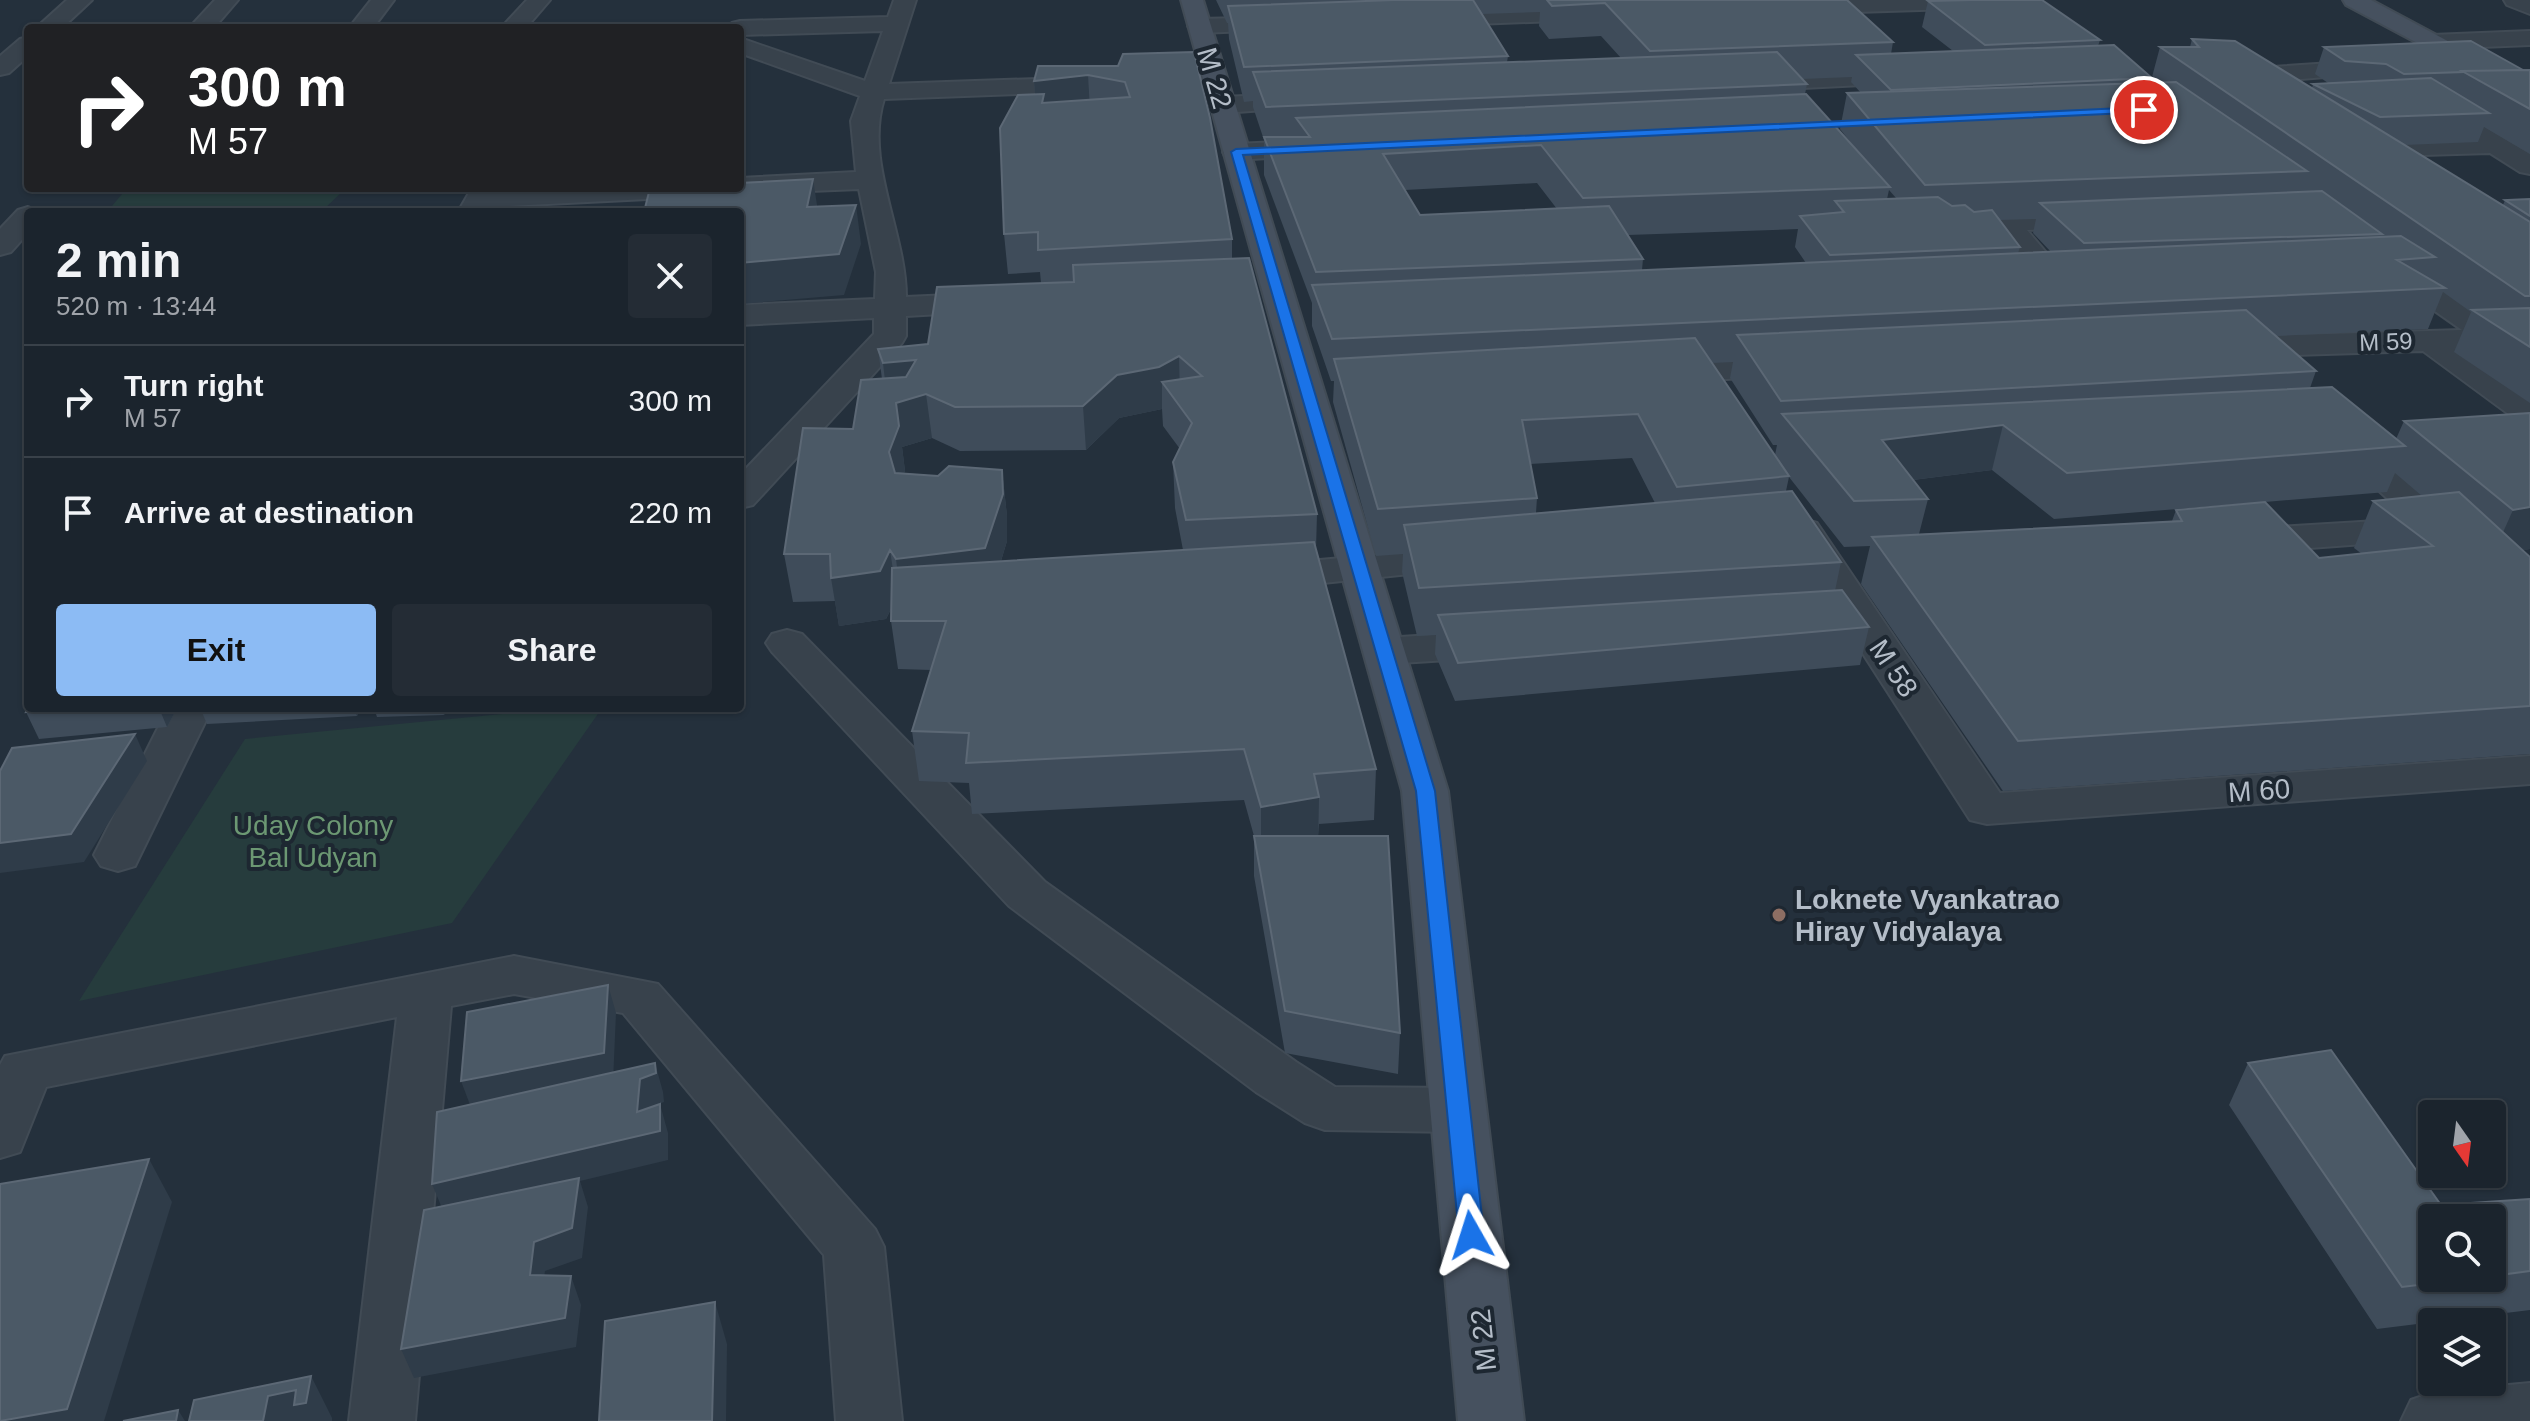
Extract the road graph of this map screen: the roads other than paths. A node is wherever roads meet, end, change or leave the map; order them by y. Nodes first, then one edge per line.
1 (81, 0) edge
2 (227, 0) edge
3 (383, 0) edge
4 (539, 0) edge
5 (2017, 0) edge
6 (2354, 0) edge
7 (2515, 0) edge
8 (2530, 7) edge
9 (1765, 8) edge
10 (901, 12) edge
11 (1196, 13) edge
12 (1623, 13) edge
13 (1404, 20) edge
14 (1310, 23) edge
15 (53, 24) edge
16 (205, 24) edge
17 (364, 24) edge
18 (517, 24) edge
19 (744, 28) edge
20 (2530, 38) edge
21 (744, 46) edge
22 (24, 47) edge
23 (2420, 57) junction
24 (0, 68) edge
25 (1941, 76) edge
26 (1122, 83) edge
27 (1718, 85) edge
28 (1207, 88) junction
29 (874, 92) junction
30 (2530, 97) edge
31 (1334, 100) edge
32 (2278, 100) edge
33 (2330, 133) edge
34 (2496, 145) junction
35 (1344, 147) edge
36 (2356, 149) junction
37 (1236, 152) junction
38 (2530, 166) edge
39 (2392, 173) edge
40 (871, 180) junction
41 (744, 186) edge
42 (690, 192) edge
43 (479, 200) edge
44 (652, 201) edge
45 (2128, 219) edge
46 (24, 220) edge
47 (0, 246) edge
48 (2362, 258) edge
49 (2087, 281) edge
50 (2056, 282) junction
51 (2009, 284) edge
52 (1015, 301) edge
53 (890, 307) junction
54 (744, 315) edge
55 (2496, 339) junction
56 (2430, 341) junction
57 (2530, 346) edge
58 (2193, 349) edge
59 (1820, 366) edge
60 (1719, 406) edge
61 (2530, 414) edge
62 (2316, 425) edge
63 (2412, 458) edge
64 (2367, 461) junction
65 (744, 490) edge
66 (1785, 521) edge
67 (2443, 529) junction
68 (2205, 543) edge
69 (1501, 556) edge
70 (1873, 563) edge
71 (1825, 566) junction
72 (1359, 569) junction
73 (1235, 580) edge
74 (2530, 608) edge
75 (1862, 620) junction
76 (1814, 623) edge
77 (1527, 642) edge
78 (787, 643) dead end
79 (1384, 651) junction
80 (188, 712) edge
81 (2530, 770) edge
82 (1987, 809) joint
83 (118, 855) dead end
84 (426, 992) junction
85 (1458, 1110) junction
86 (0, 1136) edge
87 (2530, 1412) edge
88 (382, 1421) edge
89 (869, 1421) edge
90 (1491, 1421) edge
91 (2434, 1421) edge

1 - 15 street
2 - 16 street
3 - 17 street
4 - 18 street
5 - 9 street
6 - 23 street
7 - 8 street
10 - 19 street
10 - 29 street
11 - 14 street
11 - 28 street, M 22
12 - 13 street
20 - 23 street
21 - 29 street
22 - 24 street
23 - 30 street
23 - 32 street
25 - 27 street
26 - 29 street
28 - 31 street
28 - 37 street, M 22
29 - 40 street
30 - 34 street
33 - 36 street
34 - 36 street
34 - 38 street
35 - 37 street
36 - 39 street
37 - 72 street, M 22
40 - 41 street
40 - 53 street
42 - 44 street
43 - 44 street
45 - 50 street
46 - 47 street
48 - 55 street, M 59
49 - 50 street
50 - 51 street
52 - 53 street
53 - 54 street
53 - 65 street
55 - 56 street, M 59
55 - 57 street
56 - 58 street, M 59
56 - 61 street
59 - 60 street
62 - 64 street
63 - 64 street
64 - 67 street
66 - 71 street, M 58
67 - 68 street
67 - 74 street
69 - 72 street
70 - 71 street
71 - 75 street, M 58
72 - 73 street
72 - 79 street, M 22
75 - 76 street
75 - 82 street, M 58
77 - 79 street
78 - 85 street
79 - 85 street, M 22
80 - 83 street
81 - 82 street, M 60
84 - 86 street
84 - 88 street
84 - 89 street
85 - 90 street, M 22
87 - 91 street

